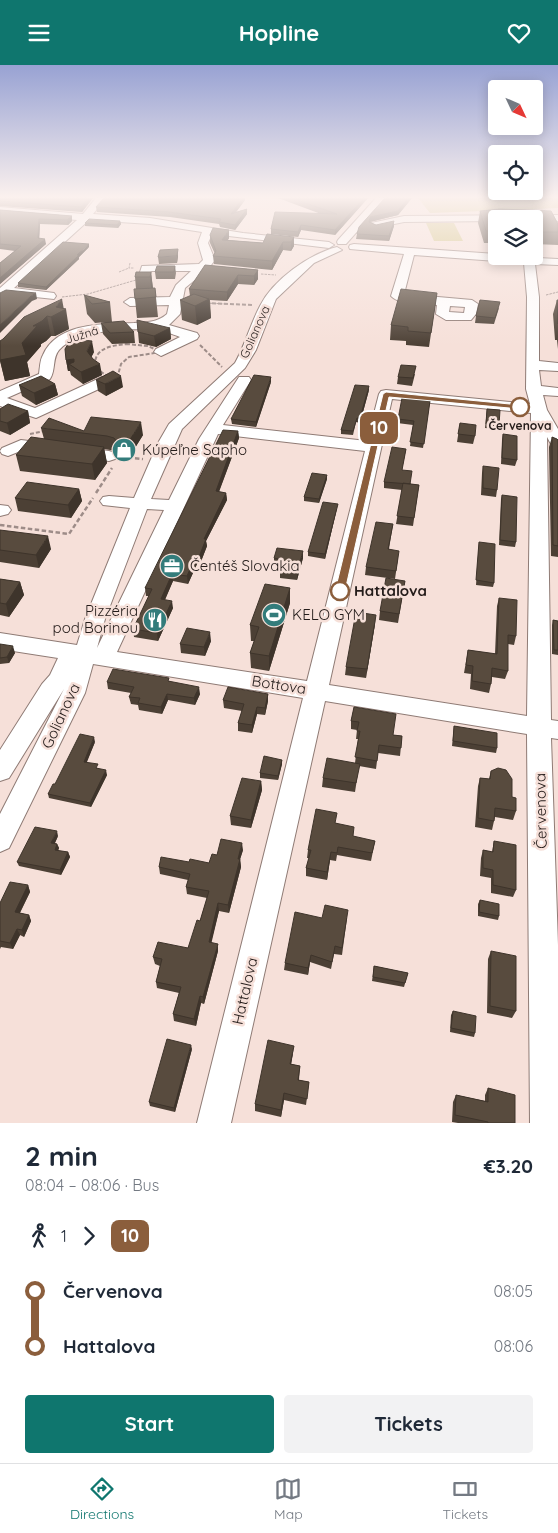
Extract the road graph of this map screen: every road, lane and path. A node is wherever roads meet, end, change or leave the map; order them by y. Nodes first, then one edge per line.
1 (52, 247) edge
2 (205, 247) edge
3 (338, 247) edge
4 (360, 247) edge
5 (410, 251) junction
6 (488, 257) edge
7 (543, 261) edge
8 (558, 262) edge
9 (529, 265) edge
10 (129, 268) dead end
11 (206, 269) junction
12 (119, 272) dead end
13 (261, 274) dead end
14 (145, 275) joint
15 (279, 275) dead end
16 (1, 292) edge
17 (50, 295) joint
18 (175, 301) junction
19 (130, 302) dead end
20 (444, 302) dead end
21 (259, 305) dead end
22 (158, 326) junction
23 (192, 336) junction
24 (161, 352) junction
25 (532, 365) junction
26 (558, 367) edge
27 (228, 370) dead end
28 (107, 380) edge
29 (244, 380) dead end
30 (558, 392) edge
31 (0, 396) edge
32 (536, 399) junction
33 (0, 401) edge
34 (214, 429) junction
35 (49, 431) edge
36 (558, 443) edge
37 (10, 447) edge
38 (375, 447) junction
39 (150, 459) dead end
40 (112, 460) junction
41 (0, 465) edge
42 (109, 501) dead end
43 (140, 504) junction
44 (176, 506) junction
45 (0, 515) edge
46 (0, 641) edge
47 (87, 654) junction
48 (316, 691) junction
49 (548, 729) edge
50 (0, 771) edge
51 (0, 839) edge
52 (214, 1123) edge
53 (546, 1123) edge

1 - 16 street
2 - 11 street
3 - 43 street, Golianova
4 - 5 street
5 - 6 street
5 - 20 street
7 - 8 street
9 - 25 street, Červenova
10 - 12 path
11 - 14 street
11 - 18 street
13 - 15 path
14 - 17 path
16 - 17 street
18 - 19 street
18 - 21 path
18 - 22 street
22 - 23 street
22 - 31 street, Južná
23 - 24 street
23 - 27 path
24 - 24 path
25 - 26 street
25 - 32 street, Červenova
28 - 33 street
29 - 34 street, Golianova
30 - 32 street
32 - 36 street
32 - 38 street, Hattalova
32 - 49 street, Červenova
34 - 38 street
34 - 44 street, Golianova
35 - 37 path
37 - 40 street
37 - 41 street
38 - 48 street, Hattalova
39 - 40 path
40 - 45 path
42 - 43 street
43 - 44 street
43 - 47 street, Golianova
44 - 47 street, Golianova
46 - 47 street, Bottova
47 - 48 street, Bottova
47 - 50 street, Golianova
47 - 51 street, Golianova
48 - 49 street, Bottova
48 - 52 street, Hattalova
49 - 53 street, Červenova

